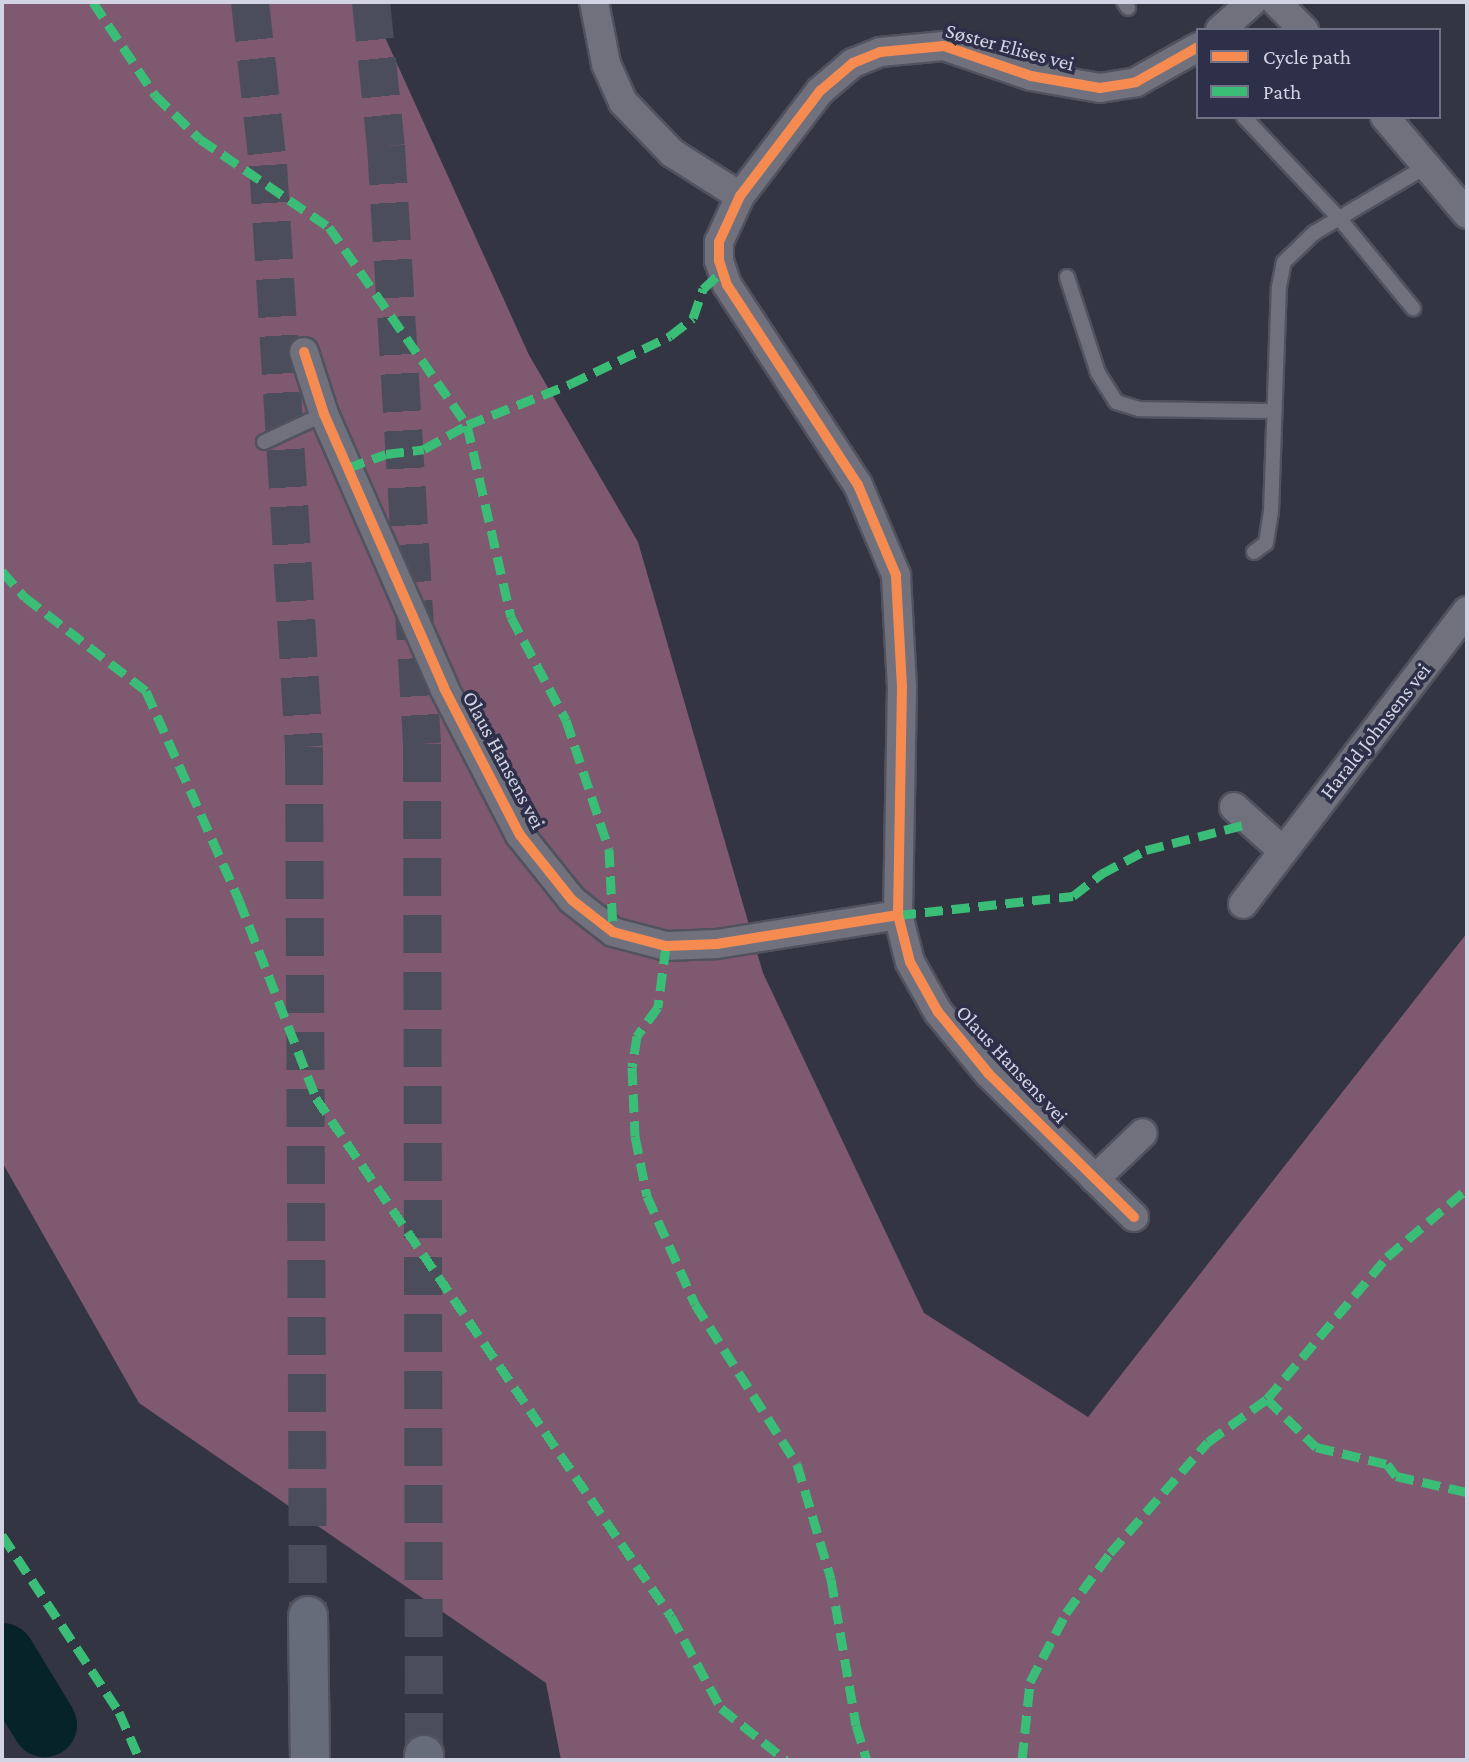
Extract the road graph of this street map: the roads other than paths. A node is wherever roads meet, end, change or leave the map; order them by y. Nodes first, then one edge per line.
1 (594, 2) edge
2 (1252, 2) edge
3 (1276, 2) edge
4 (1222, 28) edge
5 (1302, 28) edge
6 (1196, 48) edge
7 (1246, 119) edge
8 (1387, 119) edge
9 (1427, 166) junction
10 (740, 196) junction
11 (1467, 214) edge
12 (1339, 218) junction
13 (1067, 276) dead end
14 (1413, 308) dead end
15 (304, 352) dead end
16 (1273, 411) junction
17 (324, 414) junction
18 (264, 442) dead end
19 (1254, 552) dead end
20 (1467, 611) edge
21 (1234, 807) dead end
22 (1283, 851) junction
23 (1243, 904) dead end
24 (898, 915) junction
25 (1143, 1133) dead end
26 (1095, 1179) junction
27 (1135, 1217) dead end
28 (308, 1616) tunnel mouth
29 (310, 1760) edge

1 - 10 street
2 - 4 street
3 - 5 street
6 - 10 street, Søster Elises vei
7 - 12 lane
8 - 9 street
9 - 11 street
9 - 12 lane
10 - 24 street, Olaus Hansens vei
12 - 14 lane
12 - 16 lane
13 - 16 lane
15 - 17 street, Olaus Hansens vei
16 - 19 lane
17 - 18 lane
17 - 24 street, Olaus Hansens vei
20 - 22 street, Harald Johnsens vei
21 - 22 street
22 - 23 street, Harald Johnsens vei
24 - 26 street, Olaus Hansens vei
25 - 26 street
26 - 27 street, Olaus Hansens vei
28 - 29 highway

